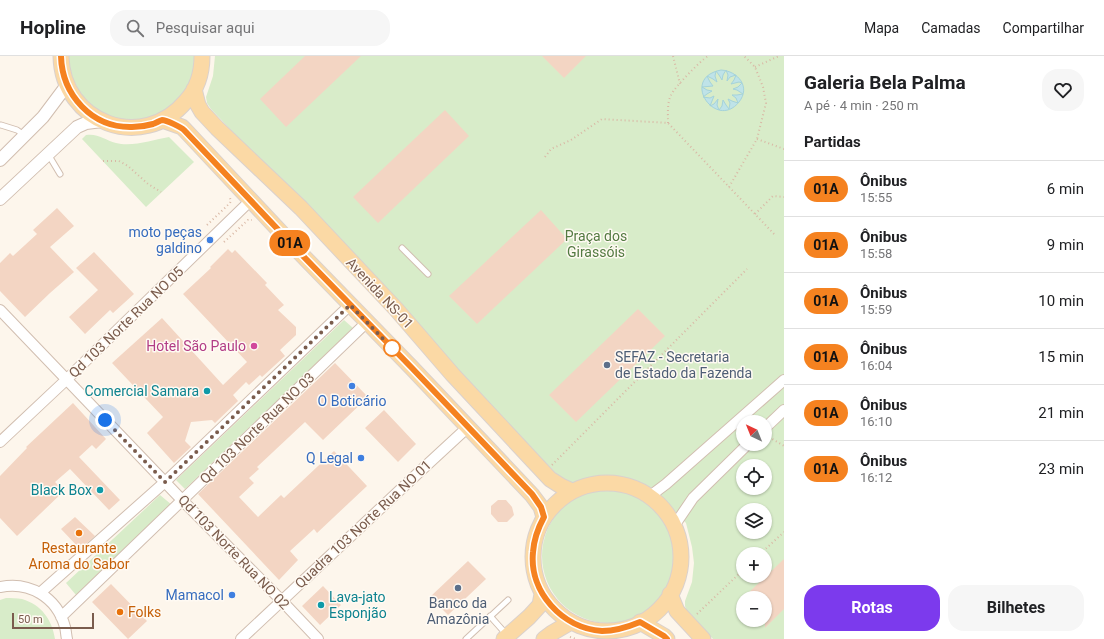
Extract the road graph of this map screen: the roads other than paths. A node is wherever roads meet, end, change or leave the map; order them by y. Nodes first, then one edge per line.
1 (61, 56) edge
2 (202, 56) edge
3 (67, 85) junction
4 (194, 89) junction
5 (162, 120) junction
6 (102, 121) junction
7 (0, 125) edge
8 (25, 136) junction
9 (48, 154) junction
10 (0, 160) edge
11 (60, 174) dead end
12 (0, 200) edge
13 (251, 200) junction
14 (402, 248) dead end
15 (428, 274) dead end
16 (350, 305) junction
17 (0, 310) edge
18 (367, 322) junction
19 (66, 380) junction
20 (784, 380) edge
21 (784, 410) edge
22 (772, 421) edge
23 (468, 427) junction
24 (0, 442) edge
25 (741, 451) edge
26 (165, 482) junction
27 (572, 491) junction
28 (650, 496) junction
29 (182, 500) junction
30 (544, 517) junction
31 (674, 526) junction
32 (0, 587) edge
33 (40, 593) junction
34 (542, 594) junction
35 (670, 594) junction
36 (282, 600) junction
37 (508, 600) dead end
38 (490, 616) junction
39 (62, 617) junction
40 (571, 622) junction
41 (640, 622) junction
42 (506, 638) edge
43 (67, 639) edge
44 (241, 639) edge
45 (318, 639) edge
46 (466, 639) edge
47 (544, 639) edge
48 (667, 639) edge
49 (703, 639) edge

1 - 3 main road
2 - 4 main road
3 - 6 main road
3 - 8 street
4 - 5 main road
4 - 27 main road, Avenida NS-01
5 - 6 main road
5 - 13 main road, Avenida NS-01
6 - 9 street
7 - 8 lane
8 - 10 street
9 - 11 lane
9 - 12 street
13 - 16 main road, Avenida NS-01
13 - 19 street, Qd 103 Norte Rua NO 05
14 - 15 lane
16 - 18 main road, Avenida NS-01
16 - 26 street, Qd 103 Norte Rua NO 03
17 - 19 street, Qd 103 Norte Rua NO 02
18 - 23 main road, Avenida NS-01
18 - 29 street, Qd 103 Norte Rua NO 03
19 - 24 street, Qd 103 Norte Rua NO 05
19 - 26 street, Qd 103 Norte Rua NO 02
20 - 28 street
21 - 22 street
23 - 30 main road, Avenida NS-01
23 - 36 street, Quadra 103 Norte Rua NO 01
25 - 31 street
26 - 29 street, Qd 103 Norte Rua NO 02
26 - 33 street, Qd 103 Norte Rua NO 03
27 - 28 main road
27 - 30 main road
28 - 31 main road
29 - 36 street, Qd 103 Norte Rua NO 02
29 - 39 street, Qd 103 Norte Rua NO 03
30 - 34 main road
31 - 35 main road
32 - 33 street
33 - 39 street
34 - 40 main road
34 - 42 main road
35 - 41 main road
35 - 49 main road
36 - 44 street, Quadra 103 Norte Rua NO 01
36 - 45 street, Qd 103 Norte Rua NO 02
37 - 38 lane
38 - 42 lane
38 - 46 lane
39 - 43 street
40 - 41 main road
40 - 47 main road
41 - 48 main road

